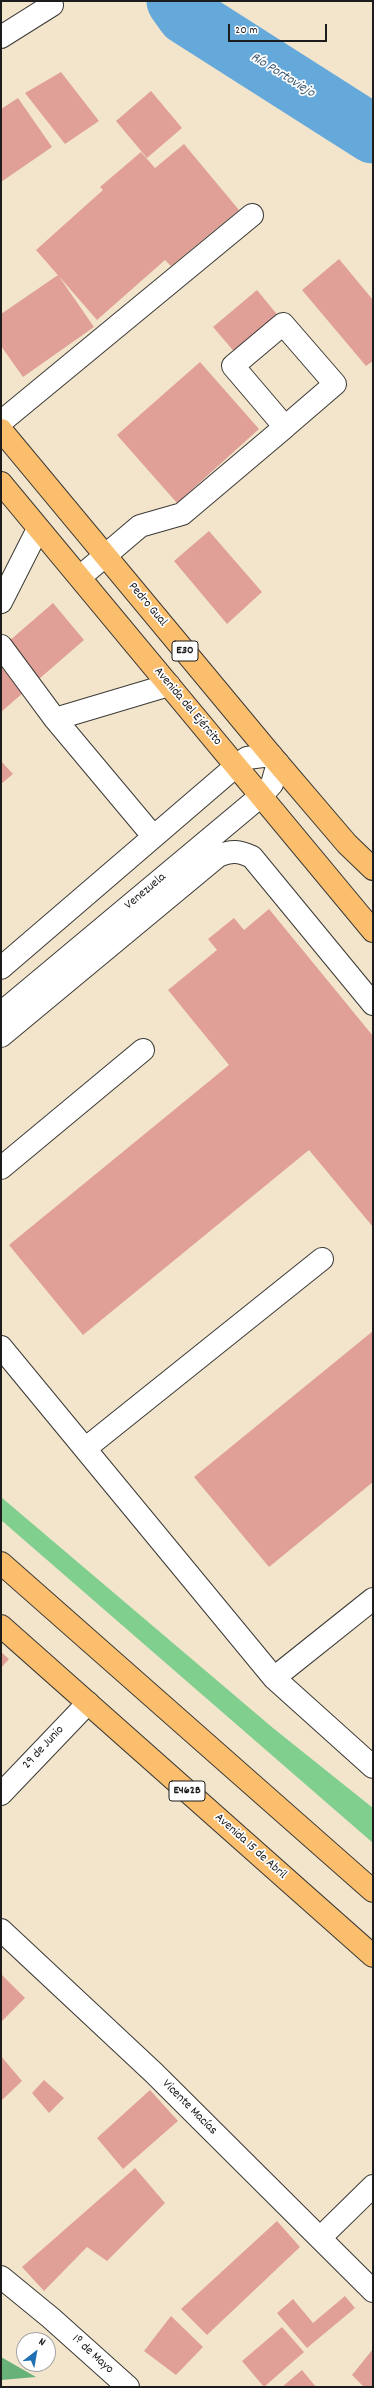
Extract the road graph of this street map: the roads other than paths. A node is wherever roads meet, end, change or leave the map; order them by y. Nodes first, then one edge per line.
1 (52, 6) dead end
2 (1, 37) edge
3 (252, 215) dead end
4 (1, 422) edge
5 (286, 427) junction
6 (1, 430) edge
7 (1, 483) edge
8 (38, 529) junction
9 (105, 555) junction
10 (80, 577) junction
11 (1, 602) edge
12 (1, 646) edge
13 (169, 685) junction
14 (55, 719) junction
15 (275, 759) junction
16 (236, 766) junction
17 (262, 795) junction
18 (153, 836) junction
19 (373, 869) edge
20 (373, 931) edge
21 (1, 968) edge
22 (373, 1004) edge
23 (1, 1013) edge
24 (1, 1036) edge
25 (143, 1050) dead end
26 (1, 1168) edge
27 (322, 1259) dead end
28 (1, 1348) edge
29 (86, 1448) junction
30 (1, 1563) edge
31 (373, 1599) edge
32 (1, 1626) edge
33 (274, 1678) junction
34 (88, 1702) junction
35 (373, 1767) edge
36 (1, 1794) edge
37 (373, 1891) edge
38 (1, 1930) edge
39 (373, 1956) edge
40 (373, 2186) edge
41 (320, 2238) junction
42 (1, 2277) edge
43 (373, 2291) edge
44 (128, 2387) edge

1 - 2 street
3 - 4 street
5 - 5 street
5 - 9 street
6 - 9 main road, Pedro Gual / E30
7 - 8 main road, Avenida del Ejército / E30
8 - 10 main road, Avenida del Ejército / E30
8 - 11 street
9 - 10 street
9 - 15 main road, Pedro Gual / E30
10 - 13 main road, Avenida del Ejército / E30
12 - 14 street
13 - 14 street
13 - 16 main road, Avenida del Ejército / E30
14 - 18 street
15 - 16 street
15 - 17 street, Venezuela
15 - 19 main road, Pedro Gual / E30
16 - 17 main road, Avenida del Ejército / E30
16 - 18 street
17 - 20 main road, Avenida del Ejército / E30
17 - 23 street, Venezuela
18 - 21 street
22 - 24 street
25 - 26 street
27 - 29 street
28 - 29 street
29 - 33 street
30 - 37 main road
31 - 33 street
32 - 34 main road, Avenida 15 de Abril / E462B
33 - 35 street
34 - 36 street, 29 de Junio
34 - 39 main road, Avenida 15 de Abril / E462B
38 - 41 street, Vicente Macías
40 - 41 street
41 - 43 street, Vicente Macías
42 - 44 street, 1º de Mayo

